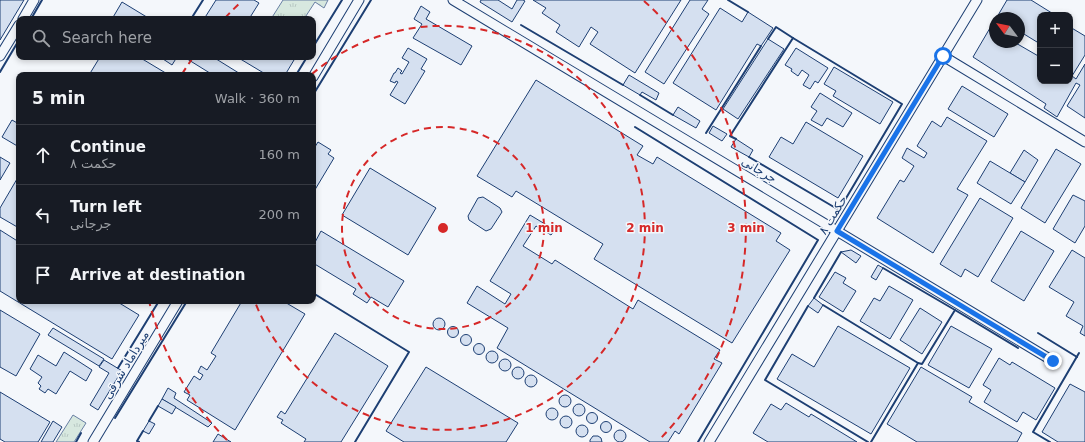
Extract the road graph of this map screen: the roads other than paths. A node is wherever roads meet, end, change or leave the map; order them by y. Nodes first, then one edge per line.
1 (34, 0) edge
2 (359, 0) edge
3 (453, 0) edge
4 (977, 0) edge
5 (24, 16) edge
6 (16, 30) edge
7 (0, 56) edge
8 (943, 56) junction
9 (316, 72) edge
10 (1085, 142) edge
11 (837, 231) junction
12 (176, 304) edge
13 (1053, 361) dead end
14 (94, 442) edge
15 (709, 442) edge

1 - 5 street
2 - 9 street
3 - 11 street, جرجانی
4 - 8 street, حکمت ۸
6 - 7 street
8 - 10 street
8 - 11 street, حکمت ۸
11 - 13 street, جرجانی
11 - 15 street, حکمت ۸
12 - 14 street, میرداماد شرقی

